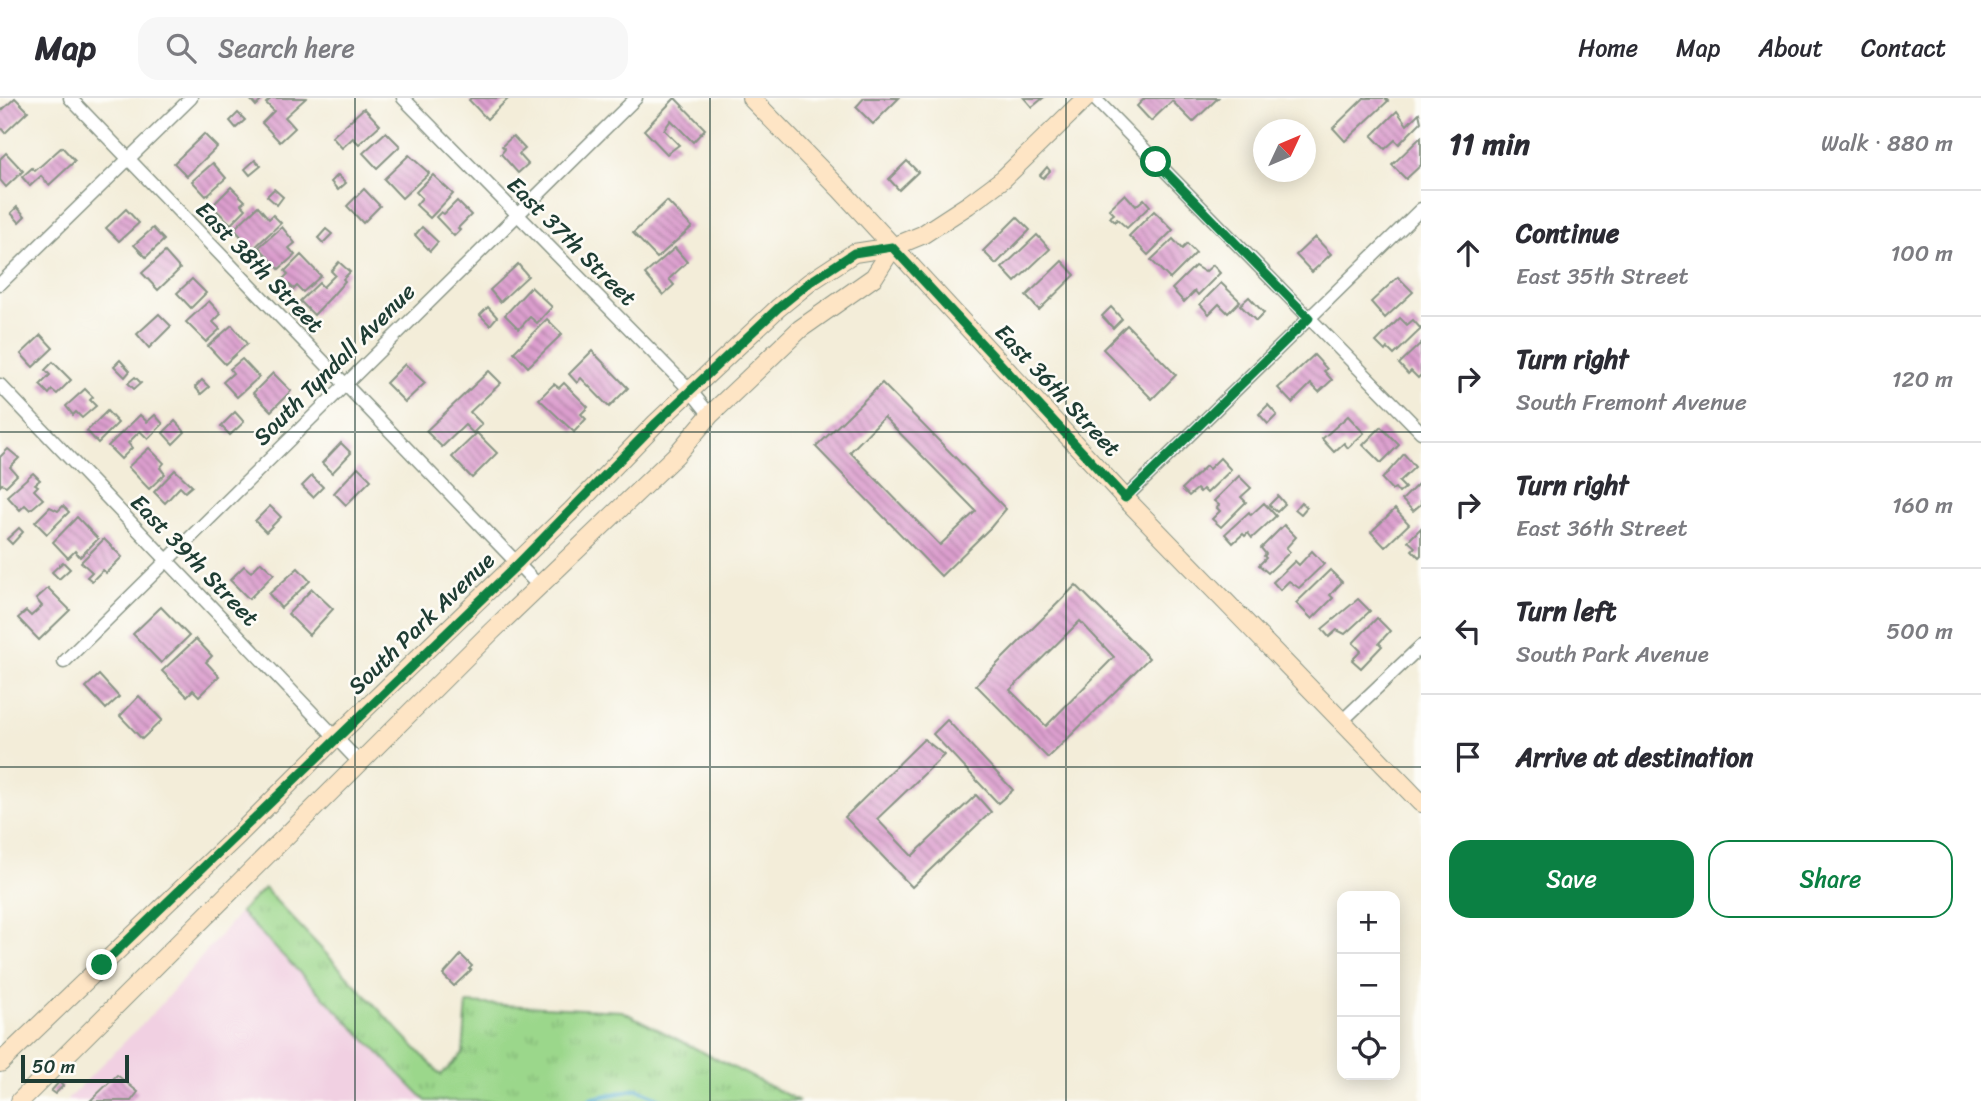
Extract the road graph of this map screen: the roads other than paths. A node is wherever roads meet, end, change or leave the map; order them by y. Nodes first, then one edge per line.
1 (70, 98) edge
2 (191, 98) edge
3 (403, 98) edge
4 (636, 98) edge
5 (751, 98) edge
6 (1086, 98) edge
7 (1094, 98) edge
8 (128, 159) junction
9 (1421, 209) edge
10 (516, 215) junction
11 (892, 247) junction
12 (0, 284) edge
13 (1309, 318) junction
14 (0, 385) edge
15 (344, 385) junction
16 (690, 390) junction
17 (710, 415) junction
18 (1421, 432) edge
19 (1125, 498) junction
20 (166, 561) junction
21 (518, 564) junction
22 (539, 586) junction
23 (1421, 646) edge
24 (64, 662) dead end
25 (1342, 721) junction
26 (336, 737) junction
27 (360, 764) junction
28 (1421, 803) edge
29 (0, 1063) edge
30 (20, 1101) edge

1 - 8 street, East 38th Street
2 - 8 street
3 - 10 street, East 37th Street
4 - 10 street, South Tyndall Avenue
5 - 11 main road, East 36th Street
6 - 11 main road, South Park Avenue
7 - 13 street
8 - 12 street
8 - 15 street, East 38th Street
9 - 13 street
10 - 15 street, South Tyndall Avenue
10 - 16 street, East 37th Street
11 - 16 main road, South Park Avenue
11 - 17 main road
11 - 19 main road, East 36th Street
13 - 18 street
13 - 19 street
14 - 20 street, East 39th Street
15 - 20 street, South Tyndall Avenue
15 - 21 street, East 38th Street
16 - 17 street, East 37th Street
16 - 21 main road, South Park Avenue
17 - 22 main road
19 - 25 main road, East 36th Street
20 - 24 street, South Tyndall Avenue
20 - 26 street, East 39th Street
21 - 22 street, East 38th Street
21 - 26 main road, South Park Avenue
22 - 27 main road
23 - 25 street
25 - 28 main road, East 36th Street
26 - 27 street, East 39th Street
26 - 29 main road, South Park Avenue
27 - 30 main road

